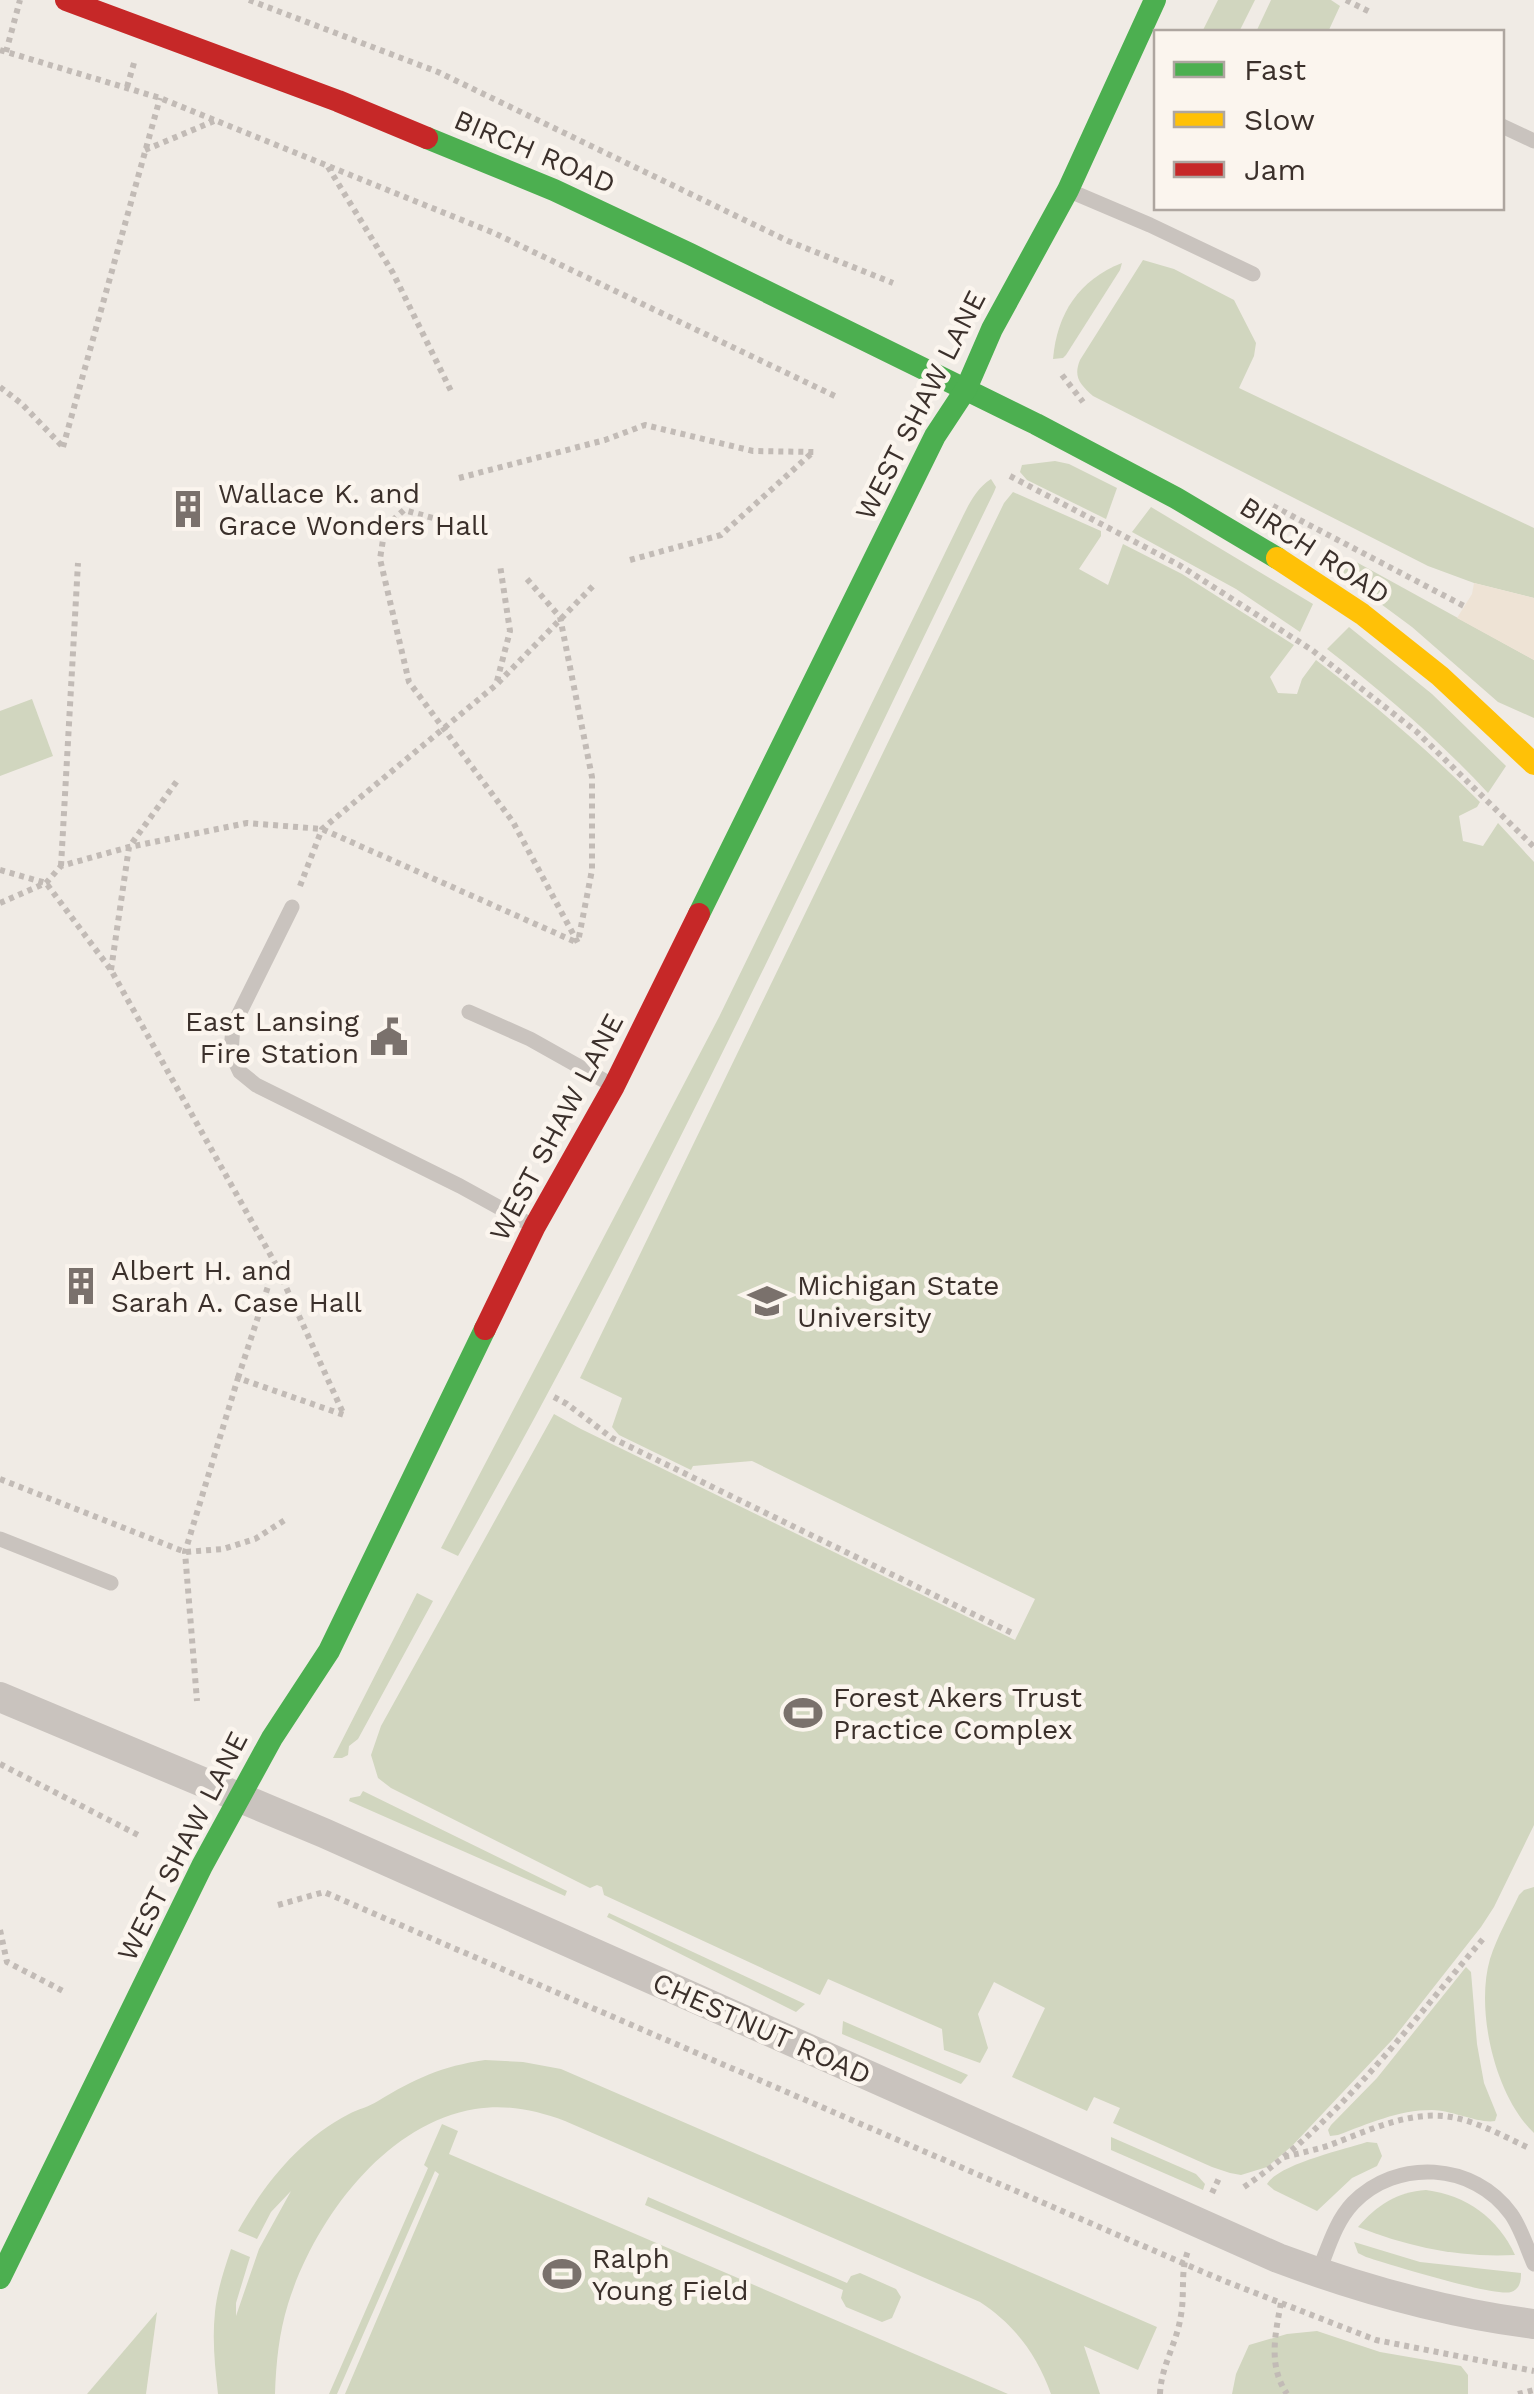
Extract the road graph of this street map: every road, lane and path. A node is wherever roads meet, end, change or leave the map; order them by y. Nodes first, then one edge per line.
1 (20, 0) edge
2 (66, 0) edge
3 (249, 0) edge
4 (1155, 0) edge
5 (1346, 0) edge
6 (1372, 12) dead end
7 (3, 51) edge
8 (160, 98) junction
9 (215, 120) junction
10 (1504, 127) edge
11 (1534, 142) edge
12 (145, 150) junction
13 (328, 166) junction
14 (1068, 190) junction
15 (1252, 274) dead end
16 (893, 283) dead end
17 (0, 387) edge
18 (966, 389) junction
19 (452, 394) dead end
20 (840, 398) dead end
21 (1010, 476) dead end
22 (458, 478) dead end
23 (466, 528) dead end
24 (630, 560) dead end
25 (78, 564) dead end
26 (500, 564) dead end
27 (527, 580) dead end
28 (595, 584) dead end
29 (560, 618) junction
30 (496, 685) junction
31 (444, 728) junction
32 (1533, 763) edge
33 (177, 781) dead end
34 (322, 829) junction
35 (129, 846) junction
36 (1534, 847) edge
37 (61, 866) junction
38 (0, 870) edge
39 (46, 883) junction
40 (0, 903) edge
41 (292, 907) joint
42 (578, 943) junction
43 (111, 970) junction
44 (469, 1012) dead end
45 (614, 1086) junction
46 (535, 1226) junction
47 (275, 1263) junction
48 (238, 1378) junction
49 (554, 1397) dead end
50 (0, 1479) edge
51 (288, 1518) dead end
52 (0, 1539) edge
53 (185, 1552) junction
54 (111, 1583) dead end
55 (1014, 1634) dead end
56 (0, 1697) edge
57 (197, 1701) dead end
58 (0, 1764) edge
59 (239, 1798) junction
60 (140, 1836) dead end
61 (278, 1905) dead end
62 (0, 1930) edge
63 (1483, 1938) dead end
64 (63, 1990) dead end
65 (1531, 2149) dead end
66 (1283, 2157) junction
67 (1220, 2176) dead end
68 (1244, 2187) dead end
69 (1200, 2223) junction
70 (1183, 2264) junction
71 (1534, 2264) edge
72 (1318, 2272) junction
73 (0, 2278) edge
74 (1281, 2303) junction
75 (1534, 2324) edge
76 (1534, 2371) edge
77 (1534, 2390) edge
78 (1160, 2394) edge
79 (1287, 2394) edge
80 (1518, 2394) edge

1 - 7 path
2 - 18 street, BIRCH ROAD
3 - 16 path
4 - 14 street, WEST SHAW LANE
5 - 6 path
7 - 8 path
8 - 9 path
8 - 12 path
9 - 12 path
9 - 13 path
10 - 11 lane
12 - 17 path
13 - 19 path
13 - 20 path
14 - 15 lane
14 - 18 street, WEST SHAW LANE
18 - 32 street, BIRCH ROAD
18 - 45 street, WEST SHAW LANE
21 - 36 path
22 - 24 path
23 - 31 path
25 - 37 path
26 - 30 path
27 - 29 path
28 - 29 path
29 - 30 path
29 - 42 path
30 - 31 path
31 - 34 path
31 - 42 path
33 - 35 path
34 - 35 path
34 - 41 path
34 - 42 path
35 - 37 path
35 - 43 path
37 - 39 path
38 - 39 path
39 - 40 path
39 - 43 path
41 - 46 lane
43 - 47 path
44 - 45 lane
45 - 46 street, WEST SHAW LANE
46 - 59 street, WEST SHAW LANE
47 - 48 path
47 - 48 path
48 - 53 path
49 - 55 path
50 - 53 path
51 - 53 path
52 - 54 lane
53 - 57 path
56 - 59 street, CHESTNUT ROAD
58 - 60 path
59 - 69 street, CHESTNUT ROAD
59 - 73 street, WEST SHAW LANE
61 - 70 path
62 - 64 path
63 - 66 path
65 - 66 path
66 - 68 path
67 - 69 path
69 - 70 path
69 - 72 street, CHESTNUT ROAD
70 - 74 path
70 - 78 path
71 - 72 lane
72 - 75 street, CHESTNUT ROAD
74 - 76 path
74 - 79 path
77 - 80 path

